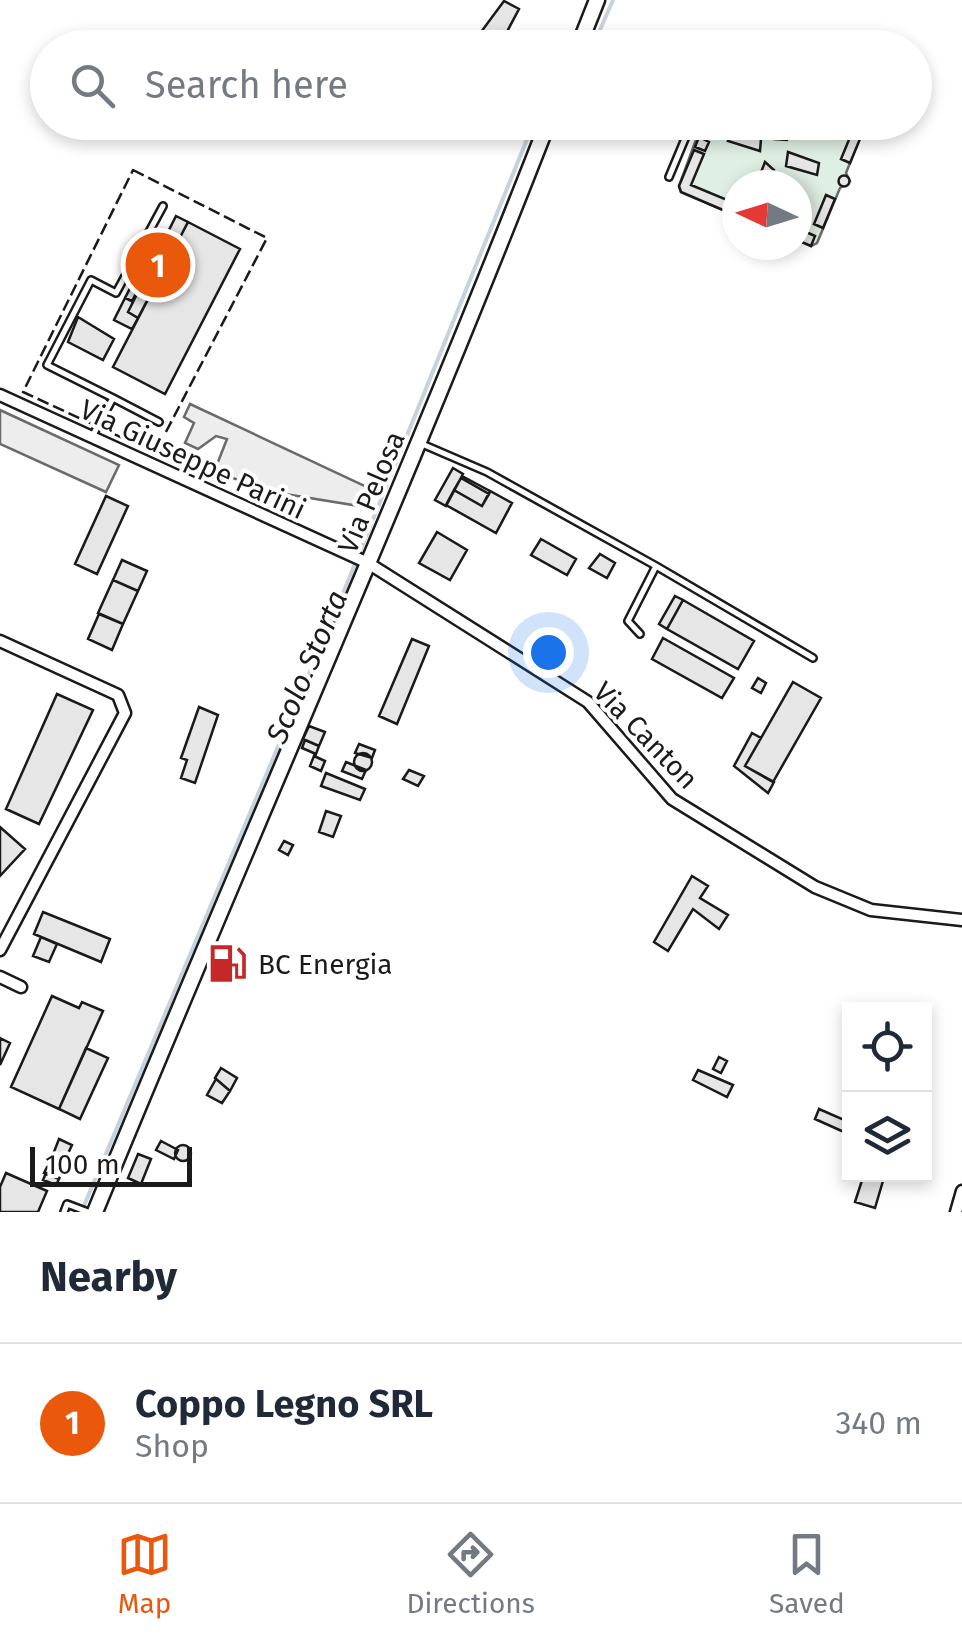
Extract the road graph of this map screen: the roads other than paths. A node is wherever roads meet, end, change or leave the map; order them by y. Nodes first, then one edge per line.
1 (597, 0) edge
2 (585, 30) edge
3 (541, 140) edge
4 (684, 140) edge
5 (669, 177) dead end
6 (163, 206) dead end
7 (0, 396) edge
8 (113, 398) junction
9 (160, 422) dead end
10 (92, 437) junction
11 (419, 443) junction
12 (365, 562) junction
13 (656, 566) junction
14 (640, 634) dead end
15 (0, 641) edge
16 (813, 658) dead end
17 (962, 920) edge
18 (0, 950) edge
19 (0, 977) edge
20 (21, 987) dead end
21 (962, 1191) edge
22 (64, 1212) edge
23 (90, 1212) edge
24 (956, 1212) edge

1 - 2 main road
3 - 11 main road, Via Pelosa
4 - 5 lane
6 - 8 lane
7 - 10 street, Via Giuseppe Parini
8 - 9 lane
8 - 10 lane
10 - 12 street, Via Giuseppe Parini
11 - 12 main road, Via Pelosa
11 - 13 lane
12 - 17 street, Via Canton
12 - 23 main road, Via Pelosa
13 - 14 lane
13 - 16 lane
15 - 18 street
19 - 20 street
21 - 24 street
22 - 23 lane

